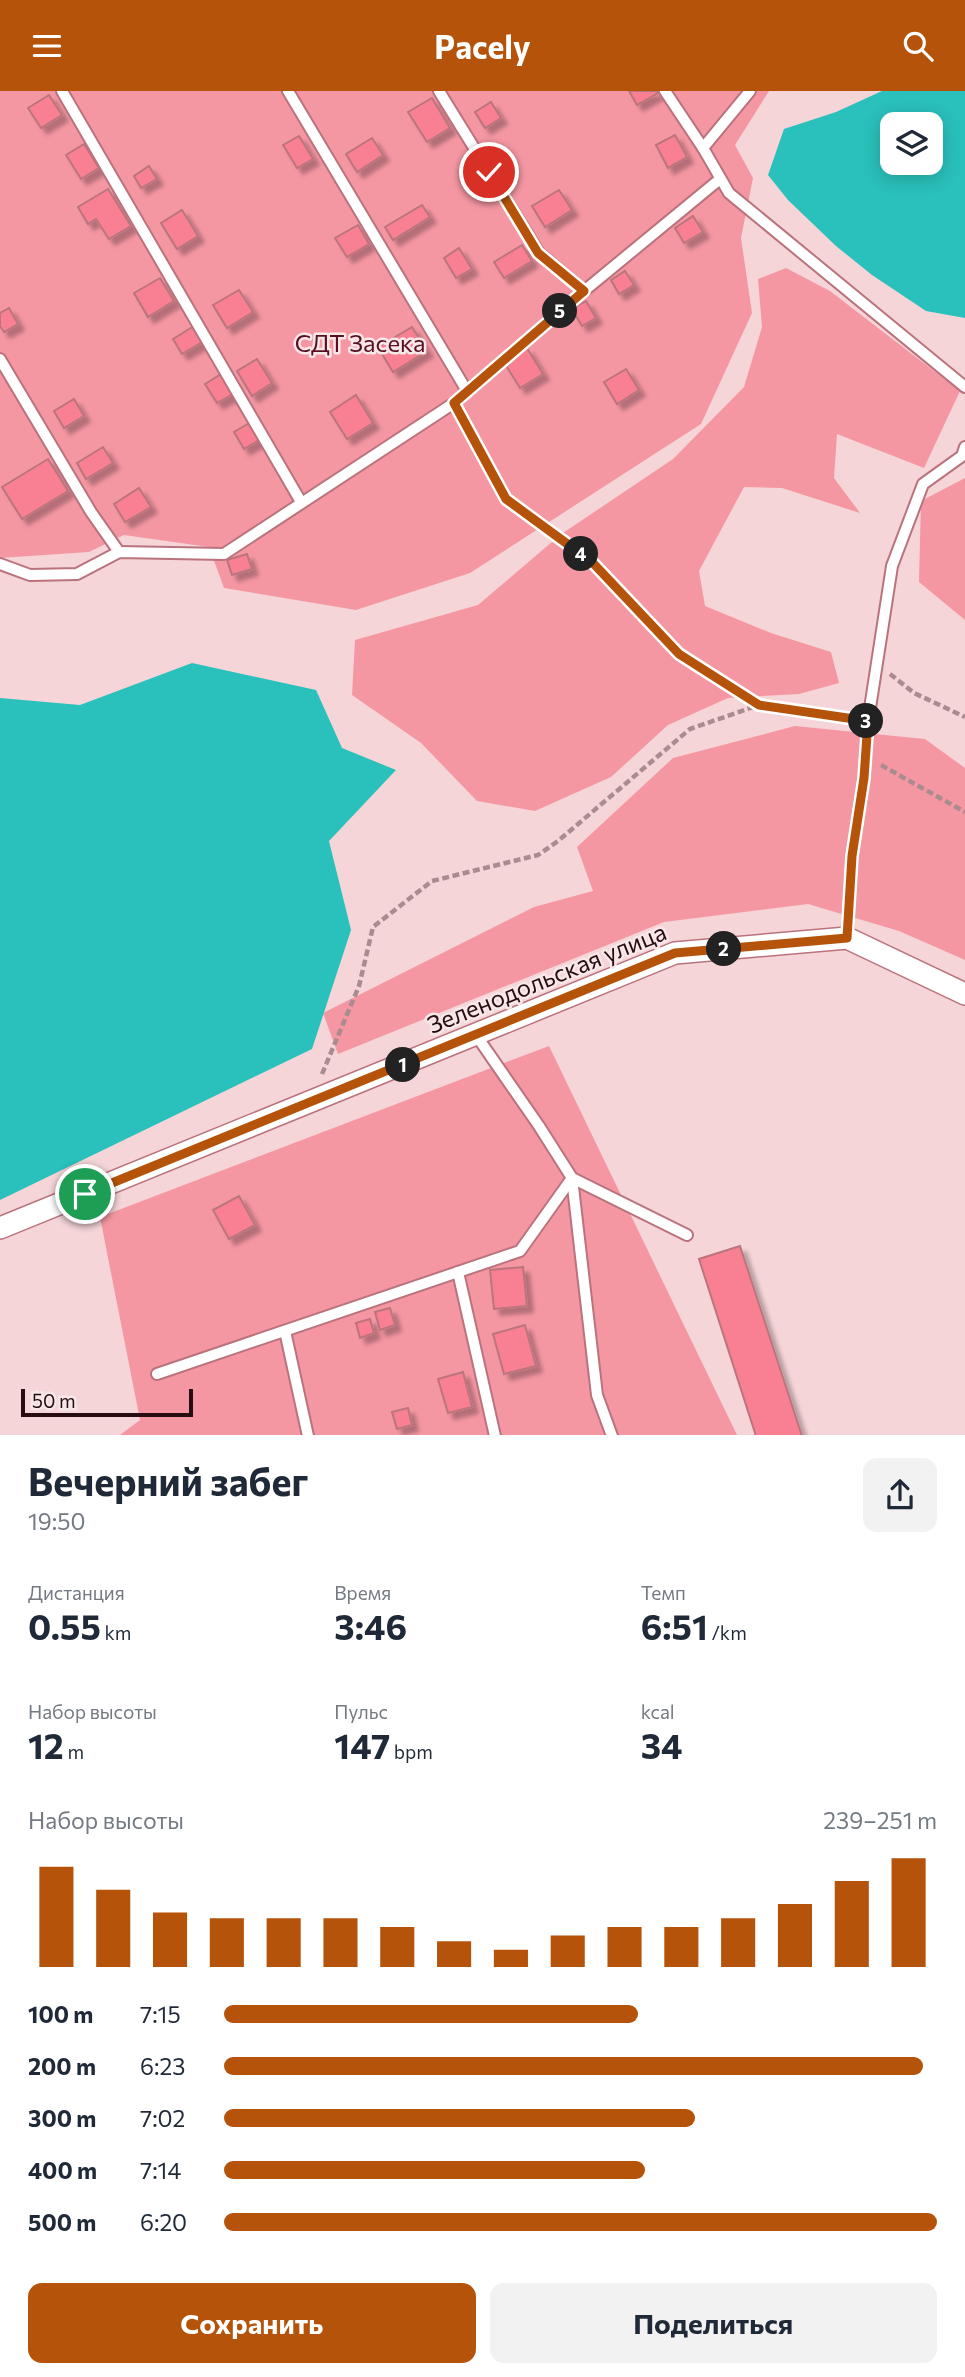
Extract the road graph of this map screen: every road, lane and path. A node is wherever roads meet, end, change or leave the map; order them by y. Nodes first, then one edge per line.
1 (62, 91) edge
2 (288, 91) edge
3 (439, 91) edge
4 (666, 91) edge
5 (750, 91) edge
6 (703, 148) junction
7 (720, 179) junction
8 (584, 291) junction
9 (0, 359) edge
10 (965, 387) edge
11 (467, 391) junction
12 (454, 403) junction
13 (965, 447) edge
14 (301, 502) junction
15 (119, 552) junction
16 (0, 563) edge
17 (876, 663) junction
18 (759, 705) junction
19 (965, 716) edge
20 (868, 721) junction
21 (878, 755) dead end
22 (965, 812) edge
23 (847, 938) junction
24 (965, 993) edge
25 (476, 1035) junction
26 (318, 1084) dead end
27 (572, 1178) junction
28 (0, 1228) edge
29 (687, 1235) dead end
30 (458, 1272) junction
31 (285, 1331) junction
32 (157, 1374) dead end
33 (308, 1435) edge
34 (495, 1435) edge
35 (612, 1435) edge

1 - 14 lane
2 - 11 lane
3 - 8 lane
4 - 6 lane
5 - 6 lane
6 - 7 lane
7 - 8 lane
7 - 10 lane
8 - 11 lane
9 - 15 lane
11 - 12 lane
12 - 14 lane
12 - 18 path
13 - 17 lane
14 - 15 lane
15 - 16 lane
17 - 19 path
17 - 20 lane
18 - 20 path
18 - 26 path
20 - 23 lane
21 - 22 path
23 - 24 street, Зеленодольская улица
23 - 25 street, Зеленодольская улица
25 - 27 lane
25 - 28 street, Зеленодольская улица
27 - 29 lane
27 - 30 lane
27 - 35 lane
30 - 31 lane
30 - 34 lane
31 - 32 lane
31 - 33 lane

